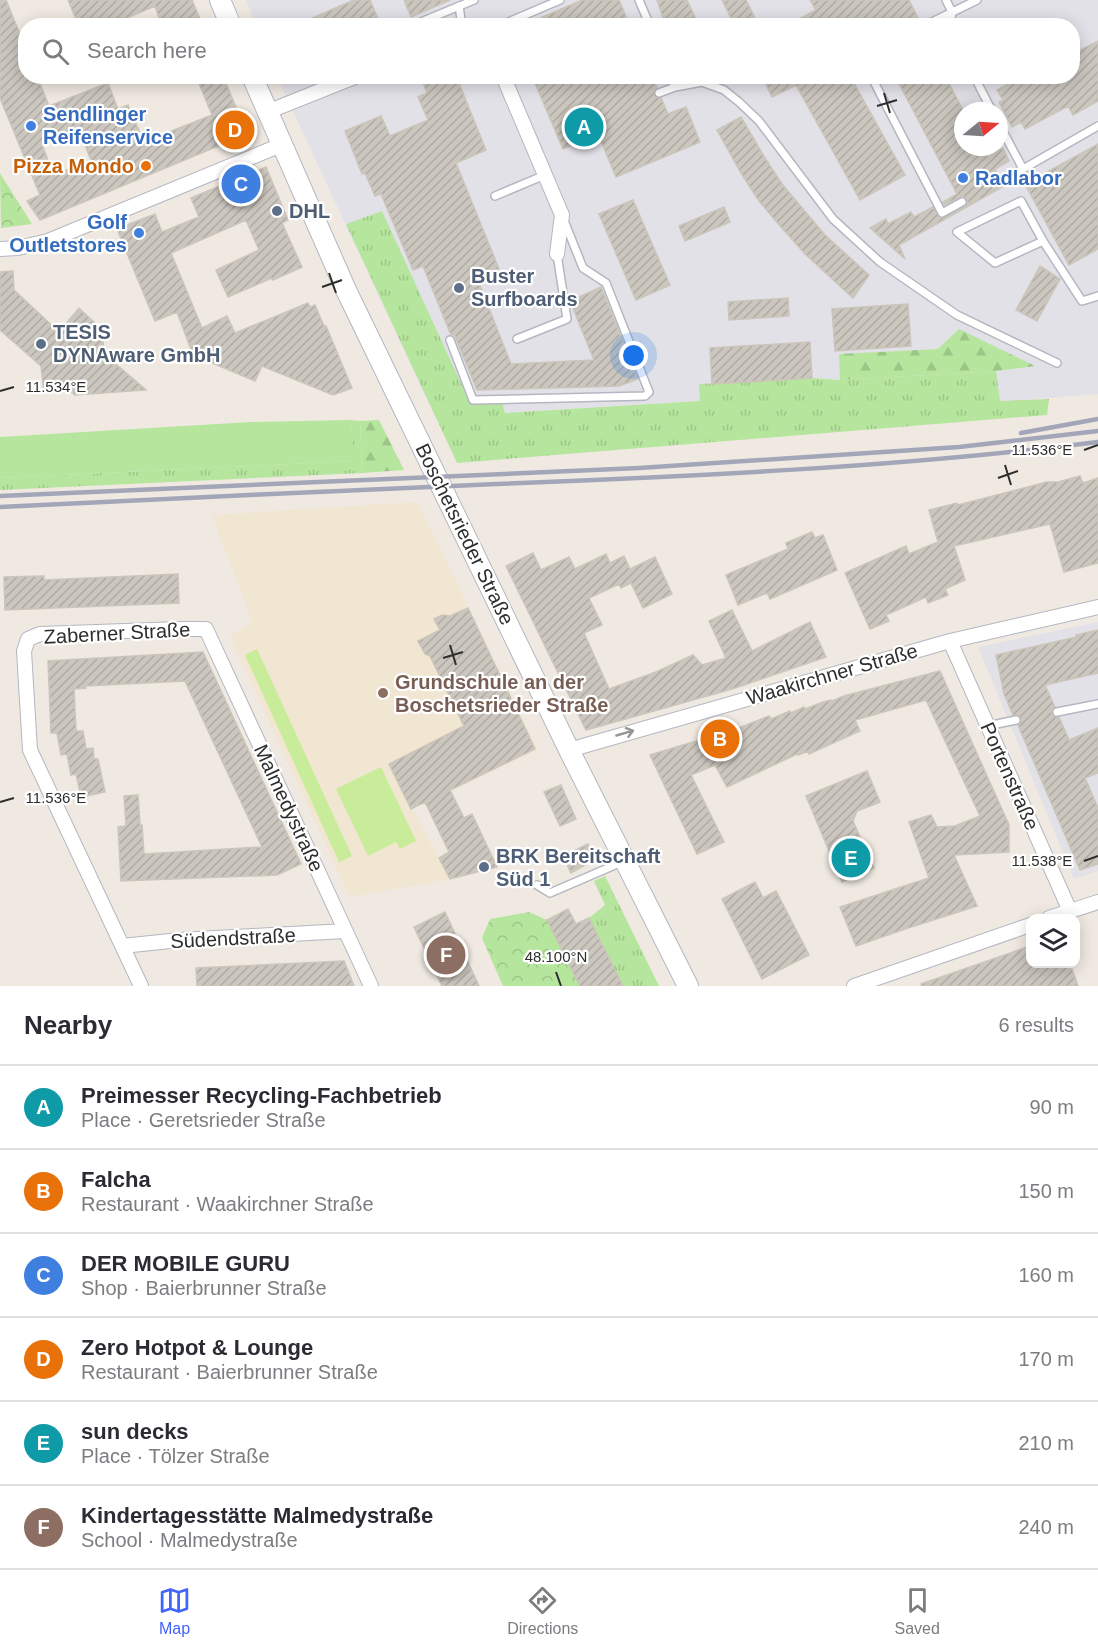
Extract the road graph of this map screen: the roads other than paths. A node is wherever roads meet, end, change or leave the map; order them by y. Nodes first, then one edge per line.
1 (220, 0) edge
2 (474, 0) edge
3 (560, 0) edge
4 (639, 0) edge
5 (946, 0) edge
6 (976, 0) edge
7 (459, 6) junction
8 (952, 12) junction
9 (228, 18) edge
10 (430, 18) edge
11 (461, 18) edge
12 (518, 18) edge
13 (647, 18) edge
14 (940, 18) edge
15 (951, 18) edge
16 (255, 84) edge
17 (337, 84) edge
18 (506, 84) edge
19 (674, 84) edge
20 (691, 84) edge
21 (708, 84) edge
22 (875, 84) edge
23 (978, 84) edge
24 (675, 87) junction
25 (659, 93) dead end
26 (987, 102) edge
27 (267, 112) junction
28 (1098, 126) edge
29 (1008, 141) edge
30 (281, 145) junction
31 (1023, 169) junction
32 (544, 175) junction
33 (1001, 181) dead end
34 (495, 196) dead end
35 (962, 202) dead end
36 (561, 215) junction
37 (1043, 241) junction
38 (0, 249) edge
39 (557, 254) joint
40 (1098, 296) edge
41 (517, 339) dead end
42 (450, 340) dead end
43 (1057, 363) dead end
44 (1098, 607) edge
45 (206, 629) joint
46 (950, 641) junction
47 (1098, 704) edge
48 (1057, 712) dead end
49 (1016, 720) dead end
50 (987, 726) junction
51 (569, 750) junction
52 (625, 861) junction
53 (537, 885) dead end
54 (1098, 902) edge
55 (1071, 911) junction
56 (1062, 914) edge
57 (1026, 926) edge
58 (345, 931) junction
59 (122, 946) junction
60 (141, 986) edge
61 (371, 986) edge
62 (688, 986) edge
63 (854, 986) edge

1 - 9 main road
2 - 7 lane
3 - 12 lane
4 - 13 lane
5 - 8 lane
6 - 8 lane
7 - 10 lane
7 - 11 lane
8 - 14 lane
8 - 15 lane
16 - 27 main road, Boschetsrieder Straße
17 - 27 street
18 - 32 street
19 - 24 lane
20 - 24 lane
21 - 43 lane
22 - 35 lane
23 - 26 lane
24 - 25 lane
27 - 30 main road, Boschetsrieder Straße
28 - 31 lane
29 - 31 lane
30 - 38 street
30 - 51 main road, Boschetsrieder Straße
31 - 33 lane
32 - 34 lane
32 - 36 street
36 - 39 street
36 - 42 lane
37 - 37 lane
37 - 40 lane
39 - 41 lane
44 - 46 street, Waakirchner Straße
45 - 58 street, Malmedystraße
45 - 59 street, Zaberner Straße
46 - 50 street, Portenstraße
51 -> 46 street, Waakirchner Straße
47 - 48 lane
49 - 50 lane
50 - 55 street, Portenstraße
51 - 52 main road, Boschetsrieder Straße
52 - 53 lane
52 - 62 main road, Boschetsrieder Straße
54 - 55 street
55 - 56 street
57 - 63 street
58 - 59 street, Südendstraße
58 - 61 street, Malmedystraße
59 - 60 street

